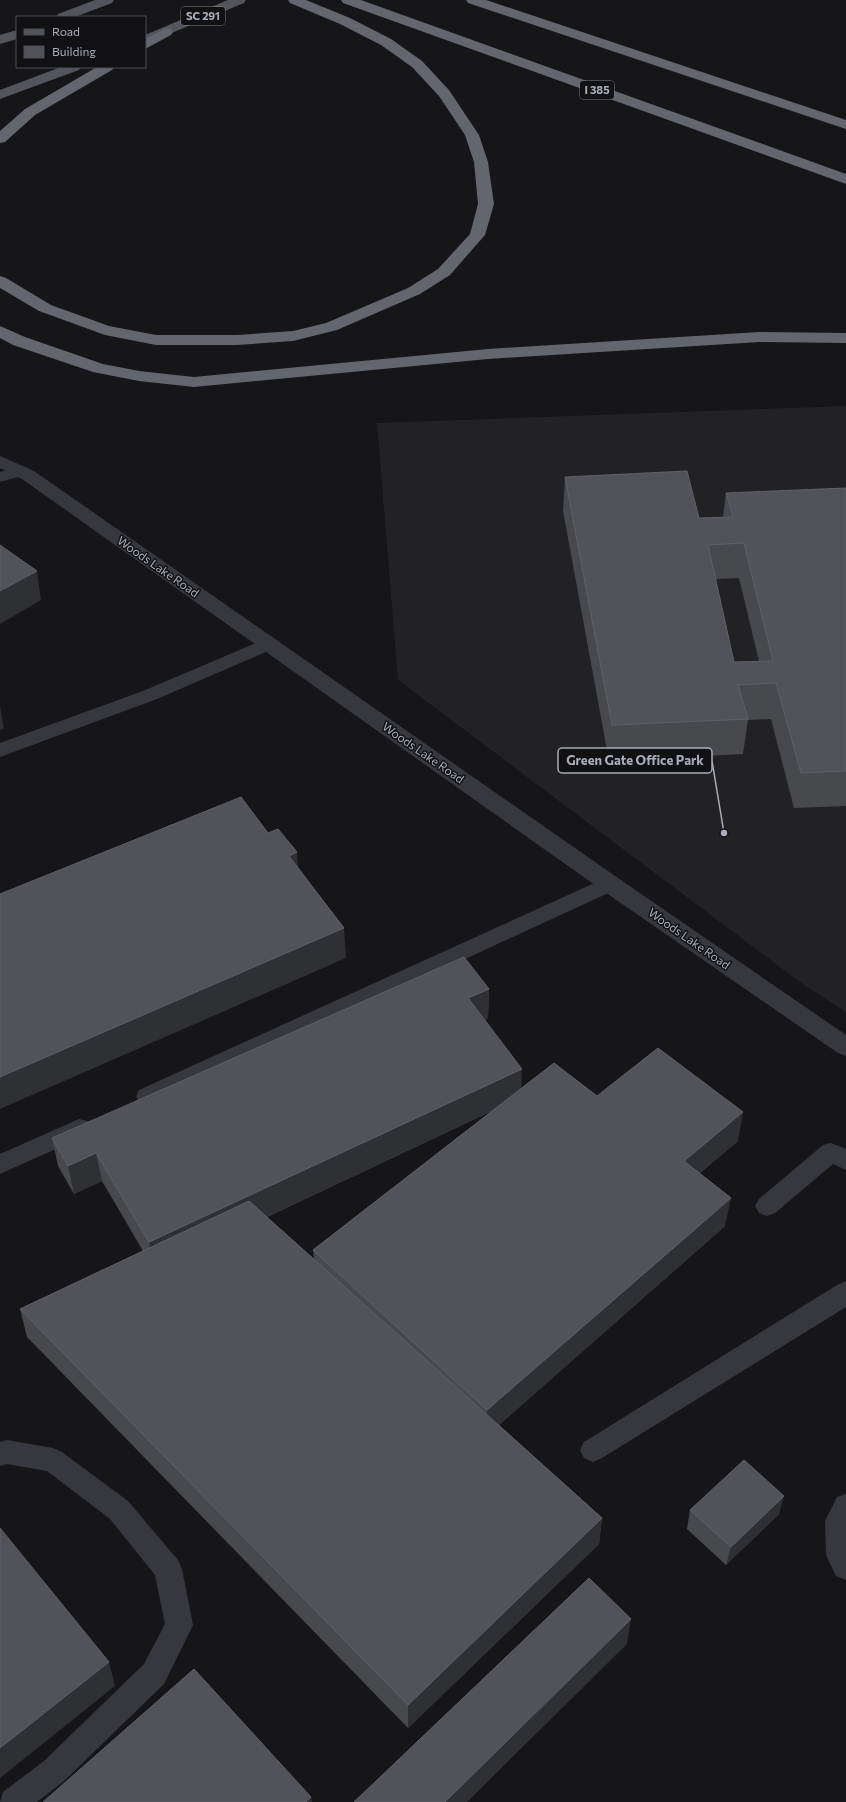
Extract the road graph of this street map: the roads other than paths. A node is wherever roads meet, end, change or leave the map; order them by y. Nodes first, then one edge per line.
1 (239, 0) edge
2 (295, 0) edge
3 (348, 0) edge
4 (474, 0) edge
5 (102, 2) edge
6 (66, 16) edge
7 (166, 32) junction
8 (16, 34) edge
9 (0, 40) edge
10 (146, 40) edge
11 (146, 44) edge
12 (71, 68) edge
13 (105, 68) edge
14 (0, 95) edge
15 (846, 125) edge
16 (0, 139) edge
17 (846, 179) edge
18 (0, 281) edge
19 (0, 332) edge
20 (846, 338) edge
21 (0, 461) edge
22 (20, 471) junction
23 (0, 477) edge
24 (268, 644) junction
25 (0, 750) edge
26 (610, 884) junction
27 (846, 1047) edge
28 (130, 1104) edge
29 (94, 1121) edge
30 (846, 1160) edge
31 (0, 1164) edge
32 (767, 1206) dead end
33 (846, 1292) edge
34 (592, 1450) dead end
35 (0, 1454) edge
36 (846, 1506) edge
37 (846, 1567) edge
38 (13, 1802) edge

1 - 7 main road, SC 291
2 - 18 highway
3 - 17 highway, I 385
4 - 15 highway
5 - 6 main road
7 - 10 main road, SC 291
7 - 11 highway
8 - 9 main road
12 - 14 main road
13 - 16 highway
19 - 20 highway
21 - 22 street, Woods Lake Road
22 - 23 lane
22 - 24 street, Woods Lake Road
24 - 25 lane
24 - 26 street, Woods Lake Road
26 - 27 street, Woods Lake Road
26 - 28 lane
29 - 31 lane
30 - 32 lane
33 - 34 lane
35 - 38 lane
36 - 37 lane

